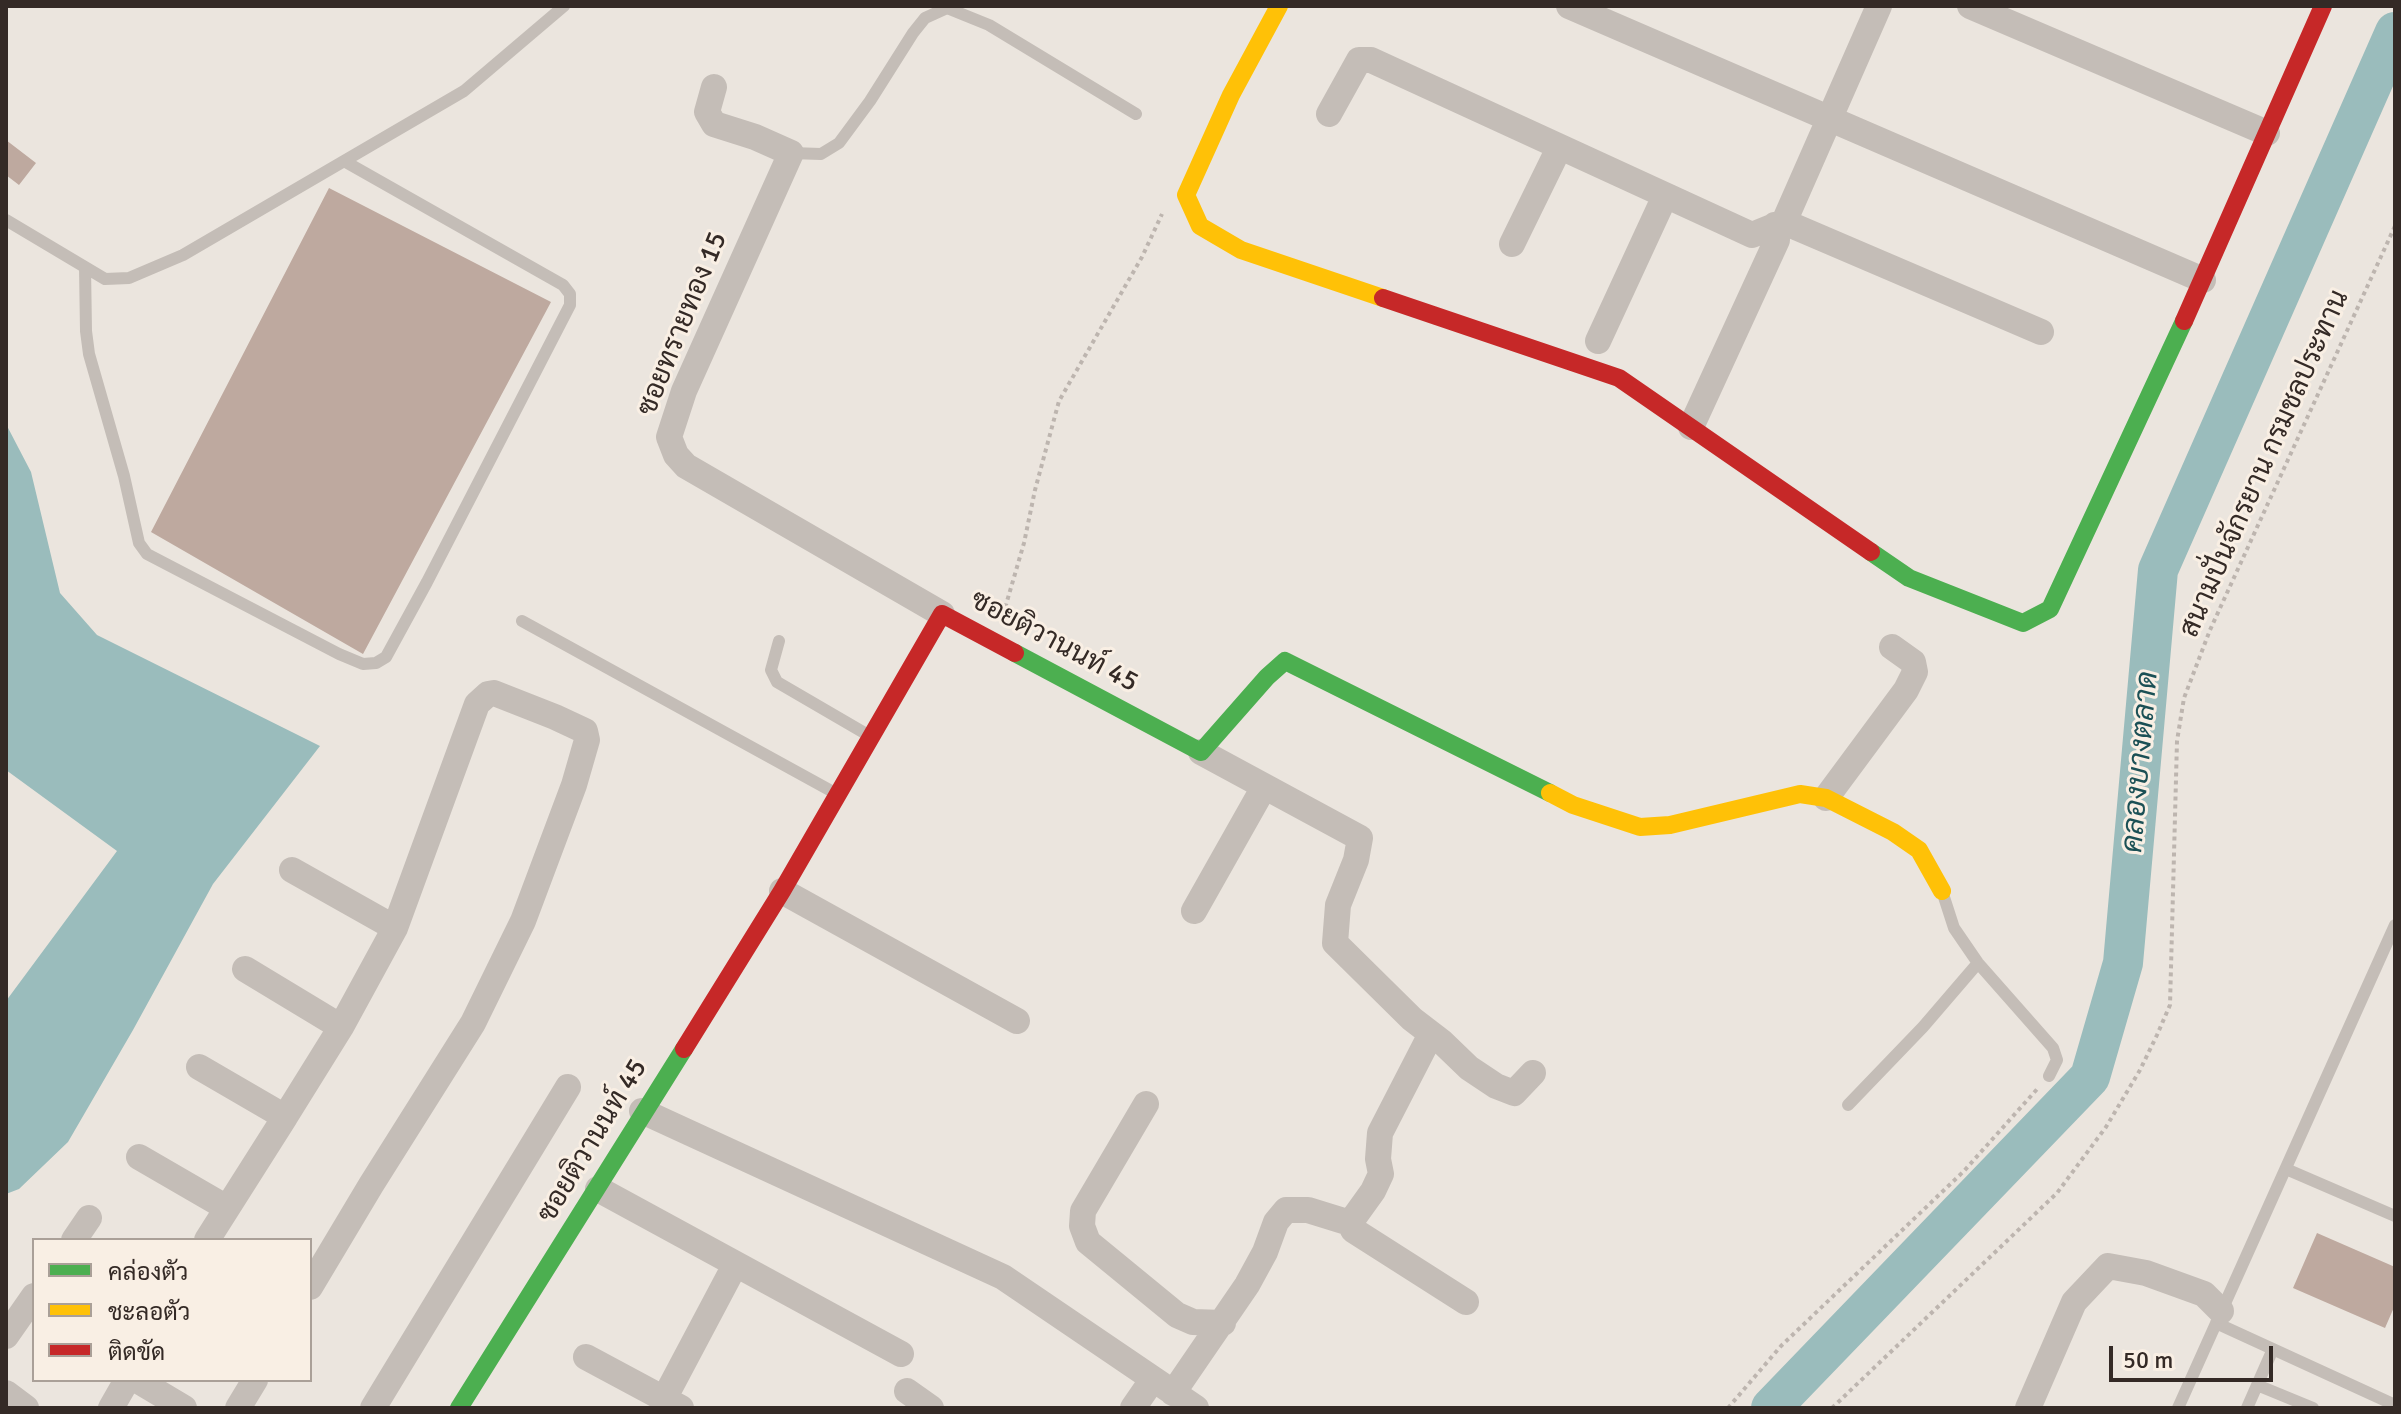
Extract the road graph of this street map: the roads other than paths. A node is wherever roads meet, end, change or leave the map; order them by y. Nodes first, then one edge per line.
1 (564, 6) edge
2 (1279, 6) edge
3 (1569, 6) edge
4 (1879, 6) edge
5 (1970, 6) edge
6 (2323, 6) edge
7 (714, 87) dead end
8 (1136, 114) dead end
9 (1329, 114) dead end
10 (1829, 119) junction
11 (2267, 133) junction
12 (1559, 148) junction
13 (791, 153) junction
14 (344, 161) junction
15 (1665, 196) junction
16 (6, 220) edge
17 (1780, 224) junction
18 (1512, 244) dead end
19 (85, 267) junction
20 (2203, 280) junction
21 (2041, 332) dead end
22 (1598, 341) dead end
23 (1691, 427) junction
24 (942, 614) junction
25 (522, 621) dead end
26 (779, 641) dead end
27 (1892, 647) dead end
28 (871, 737) junction
29 (1201, 752) junction
30 (1264, 787) junction
31 (838, 794) junction
32 (1826, 798) junction
33 (292, 870) dead end
34 (782, 891) junction
35 (1942, 891) joint
36 (1194, 911) dead end
37 (2395, 925) edge
38 (395, 928) junction
39 (1978, 963) junction
40 (245, 969) dead end
41 (1017, 1021) dead end
42 (341, 1027) junction
43 (1431, 1034) junction
44 (199, 1067) dead end
45 (1533, 1073) dead end
46 (2049, 1076) road end
47 (568, 1087) dead end
48 (1146, 1104) dead end
49 (1848, 1105) dead end
50 (642, 1111) junction
51 (285, 1117) junction
52 (139, 1157) dead end
53 (2286, 1169) junction
54 (598, 1189) junction
55 (227, 1208) junction
56 (2395, 1216) edge
57 (89, 1218) dead end
58 (1350, 1223) junction
59 (75, 1238) edge
60 (208, 1238) edge
61 (735, 1265) junction
62 (312, 1284) edge
63 (32, 1299) edge
64 (1466, 1302) dead end
65 (2218, 1317) junction
66 (1223, 1323) junction
67 (6, 1336) edge
68 (2273, 1349) junction
69 (901, 1354) dead end
70 (586, 1357) dead end
71 (126, 1382) edge
72 (140, 1382) edge
73 (254, 1382) edge
74 (2257, 1385) junction
75 (1163, 1386) junction
76 (907, 1391) dead end
77 (6, 1393) edge
78 (672, 1403) edge
79 (2395, 1405) edge
80 (26, 1408) edge
81 (111, 1408) edge
82 (184, 1408) edge
83 (238, 1408) edge
84 (373, 1408) edge
85 (459, 1408) edge
86 (931, 1408) edge
87 (1133, 1408) edge
88 (1196, 1408) edge
89 (2028, 1408) edge
90 (2178, 1408) edge
91 (2247, 1408) edge
92 (2313, 1408) edge

1 - 14 lane
2 - 23 street
3 - 10 street
4 - 10 street
5 - 11 street
6 - 11 street
7 - 13 street
8 - 13 lane
9 - 12 street
10 - 17 street
10 - 20 street
11 - 20 street
12 - 15 street
12 - 18 street
13 - 24 street, ซอยทรายทอง 15
14 - 19 lane
14 - 19 lane
15 - 17 street
15 - 22 street
16 - 19 lane
17 - 21 street
17 - 23 street
20 - 23 street
24 - 28 street, ซอยติวานนท์ 45
24 - 29 street, ซอยติวานนท์ 45
25 - 31 lane
26 - 28 lane
27 - 32 street
28 - 31 street, ซอยติวานนท์ 45
29 - 30 street
29 - 32 street
30 - 36 street
30 - 43 street
31 - 34 street, ซอยติวานนท์ 45
32 - 35 street
33 - 38 street
34 - 41 street
34 - 50 street, ซอยติวานนท์ 45
35 - 39 lane
37 - 53 lane
38 - 42 street
38 - 62 street
39 - 46 lane
39 - 49 lane
40 - 42 street
42 - 51 street
43 - 45 street
43 - 58 street
44 - 51 street
47 - 84 street
48 - 66 street
50 - 54 street, ซอยติวานนท์ 45
50 - 75 street
51 - 55 street
52 - 55 street
53 - 56 lane
53 - 65 lane
54 - 61 street
54 - 85 street, ซอยติวานนท์ 45
55 - 60 street
57 - 59 street
58 - 64 street
58 - 66 street
61 - 69 street
61 - 78 street
63 - 67 street
65 - 68 lane
65 - 89 street
65 - 90 lane
66 - 75 street
68 - 74 lane
68 - 79 lane
70 - 78 street
71 - 81 street
72 - 82 street
73 - 83 street
74 - 91 lane
74 - 92 lane
75 - 87 street
75 - 88 street
76 - 86 street
77 - 80 street

